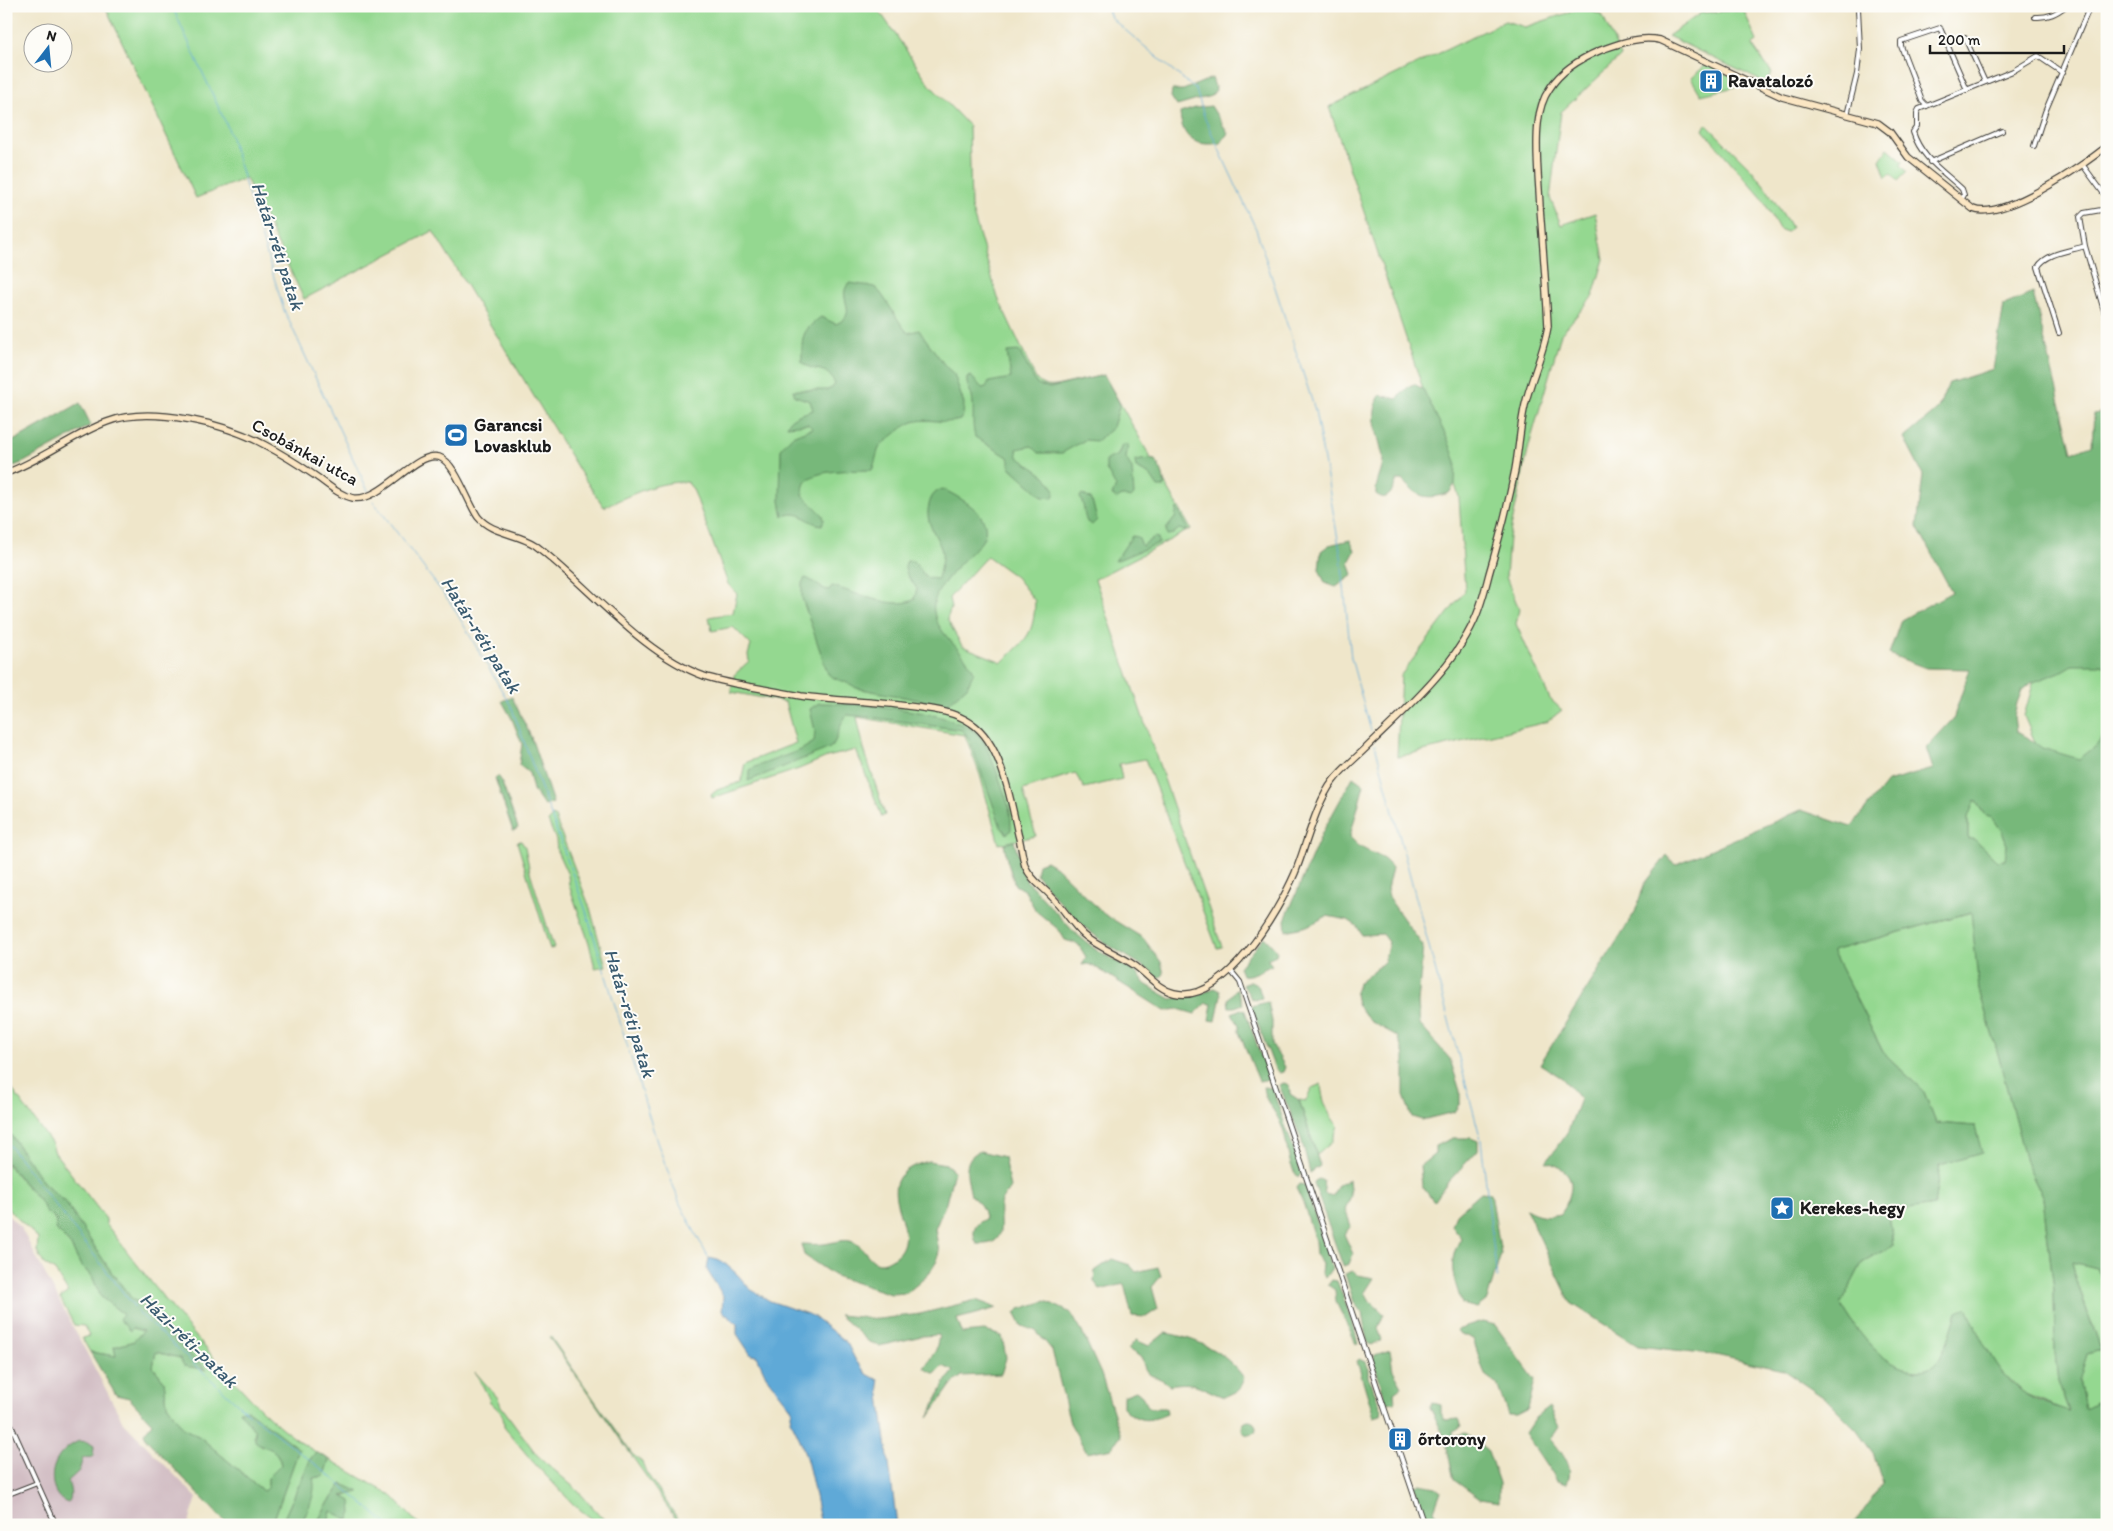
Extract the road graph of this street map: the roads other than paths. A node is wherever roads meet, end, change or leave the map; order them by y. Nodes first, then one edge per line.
1 (1905, 6) edge
2 (2066, 6) edge
3 (2090, 6) edge
4 (1898, 8) dead end
5 (1858, 9) dead end
6 (2035, 17) dead end
7 (1965, 38) dead end
8 (2063, 73) junction
9 (1985, 82) junction
10 (1967, 90) junction
11 (1927, 106) junction
12 (1847, 115) junction
13 (2002, 131) dead end
14 (2034, 146) dead end
15 (2107, 146) edge
16 (1930, 162) junction
17 (2082, 164) junction
18 (2107, 198) edge
19 (1961, 200) junction
20 (2107, 209) edge
21 (2085, 246) junction
22 (2107, 321) edge
23 (2059, 333) dead end
24 (6, 473) edge
25 (1231, 971) junction
26 (6, 1414) edge
27 (37, 1483) junction
28 (6, 1496) edge
29 (56, 1525) edge
30 (1424, 1525) edge

1 - 4 street
2 - 6 street
3 - 8 street
5 - 12 street
7 - 9 street
8 - 9 street
8 - 14 street
9 - 10 street
10 - 11 street
10 - 11 street
11 - 16 street
12 - 19 main road
12 - 25 main road
13 - 16 street
15 - 17 main road
16 - 19 street
17 - 18 street
17 - 19 main road
20 - 21 street
21 - 22 street
21 - 23 street
24 - 25 main road, Csobánkai utca
25 - 30 street
26 - 27 street
27 - 28 street
27 - 29 street

